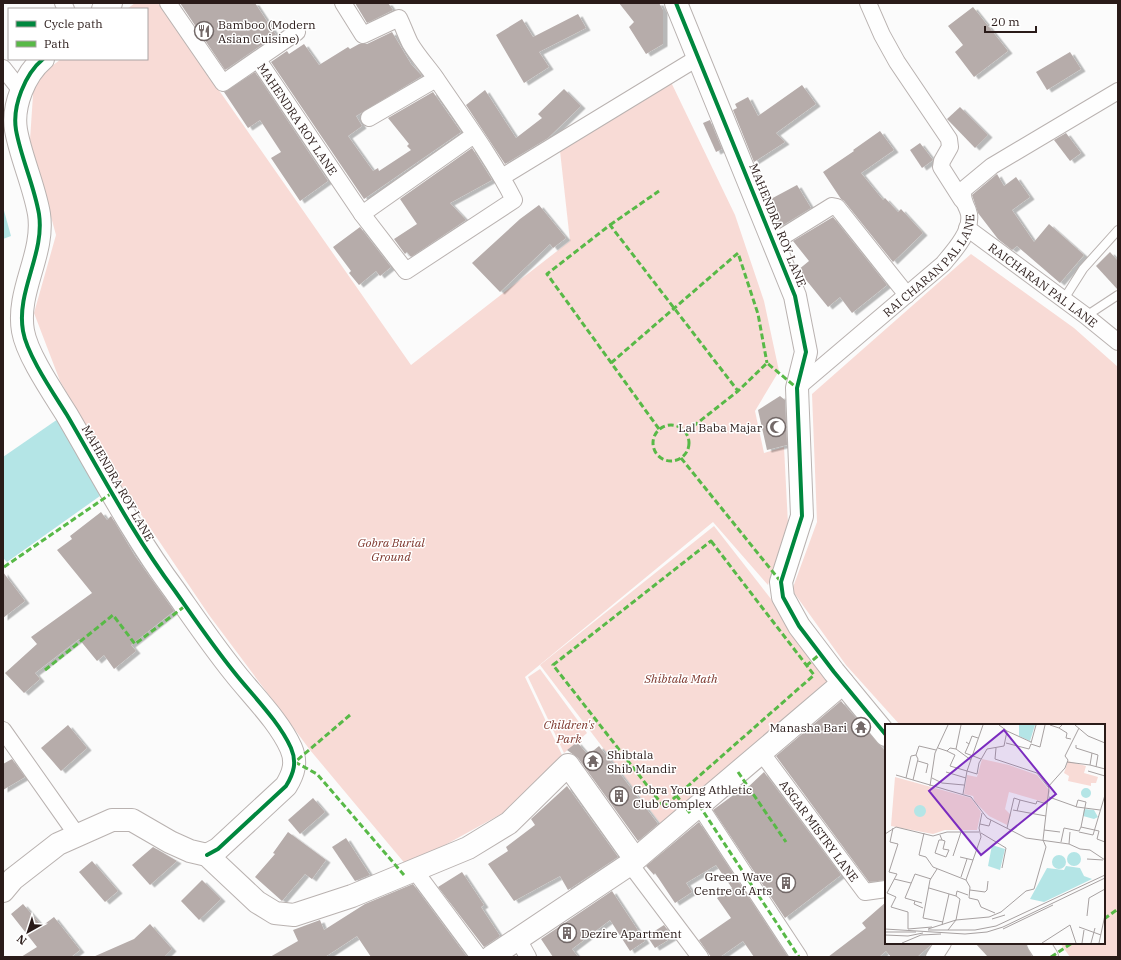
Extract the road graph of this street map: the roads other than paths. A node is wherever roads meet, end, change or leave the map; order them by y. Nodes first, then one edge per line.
1 (168, 3) edge
2 (343, 3) edge
3 (676, 3) edge
4 (868, 3) edge
5 (297, 32) dead end
6 (699, 57) junction
7 (42, 60) edge
8 (258, 60) junction
9 (3, 68) edge
10 (436, 79) junction
11 (1118, 91) edge
12 (22, 92) junction
13 (369, 118) dead end
14 (9, 131) edge
15 (474, 135) junction
16 (502, 177) junction
17 (962, 200) junction
18 (362, 214) junction
19 (967, 228) junction
20 (1118, 230) edge
21 (774, 242) junction
22 (907, 295) junction
23 (1118, 295) edge
24 (1064, 299) junction
25 (1086, 316) junction
26 (1118, 342) edge
27 (797, 388) junction
28 (843, 683) junction
29 (3, 730) edge
30 (885, 733) edge
31 (761, 752) junction
32 (699, 805) junction
33 (77, 835) junction
34 (207, 855) junction
35 (633, 862) junction
36 (415, 871) junction
37 (885, 888) edge
38 (3, 891) edge
39 (942, 944) edge
40 (1039, 944) edge
41 (523, 948) edge
42 (479, 957) edge
43 (491, 957) edge
44 (700, 957) edge
45 (799, 957) edge
46 (934, 957) edge
47 (1047, 957) edge

1 - 8 street, MAHENDRA ROY LANE
2 - 10 street, MAHENDRA ROY LANE
3 - 6 street, MAHENDRA ROY LANE
4 - 17 street
5 - 8 street
6 - 16 street
6 - 21 street, MAHENDRA ROY LANE
7 - 12 street, MAHENDRA ROY LANE
8 - 18 street, MAHENDRA ROY LANE
9 - 12 street
10 - 13 street
10 - 15 street, MAHENDRA ROY LANE
11 - 17 street, RAI CHARAN PAL LANE
12 - 14 street, MAHENDRA ROY LANE
14 - 34 street, MAHENDRA ROY LANE
15 - 16 street, MAHENDRA ROY LANE
15 - 18 street
16 - 18 street, MAHENDRA ROY LANE
17 - 19 street, RAI CHARAN PAL LANE
19 - 22 street, RAI CHARAN PAL LANE
19 - 24 street, RAICHARAN PAL LANE
20 - 24 lane
21 - 22 street
21 - 27 street, MAHENDRA ROY LANE
22 - 27 street, RAI CHARAN PAL LANE
23 - 25 lane
24 - 25 street, RAICHARAN PAL LANE
25 - 26 street, RAICHARAN PAL LANE
27 - 28 street, MAHENDRA ROY LANE
28 - 30 street, MAHENDRA ROY LANE
28 - 31 street
29 - 33 street
31 - 32 street
31 - 37 street, ASGAR MISTRY LANE
32 - 35 street
32 - 45 street
33 - 34 street
33 - 38 street
34 - 36 street
35 - 36 street
35 - 41 street
35 - 44 street
36 - 42 street
39 - 46 street
40 - 47 street
41 - 43 street

